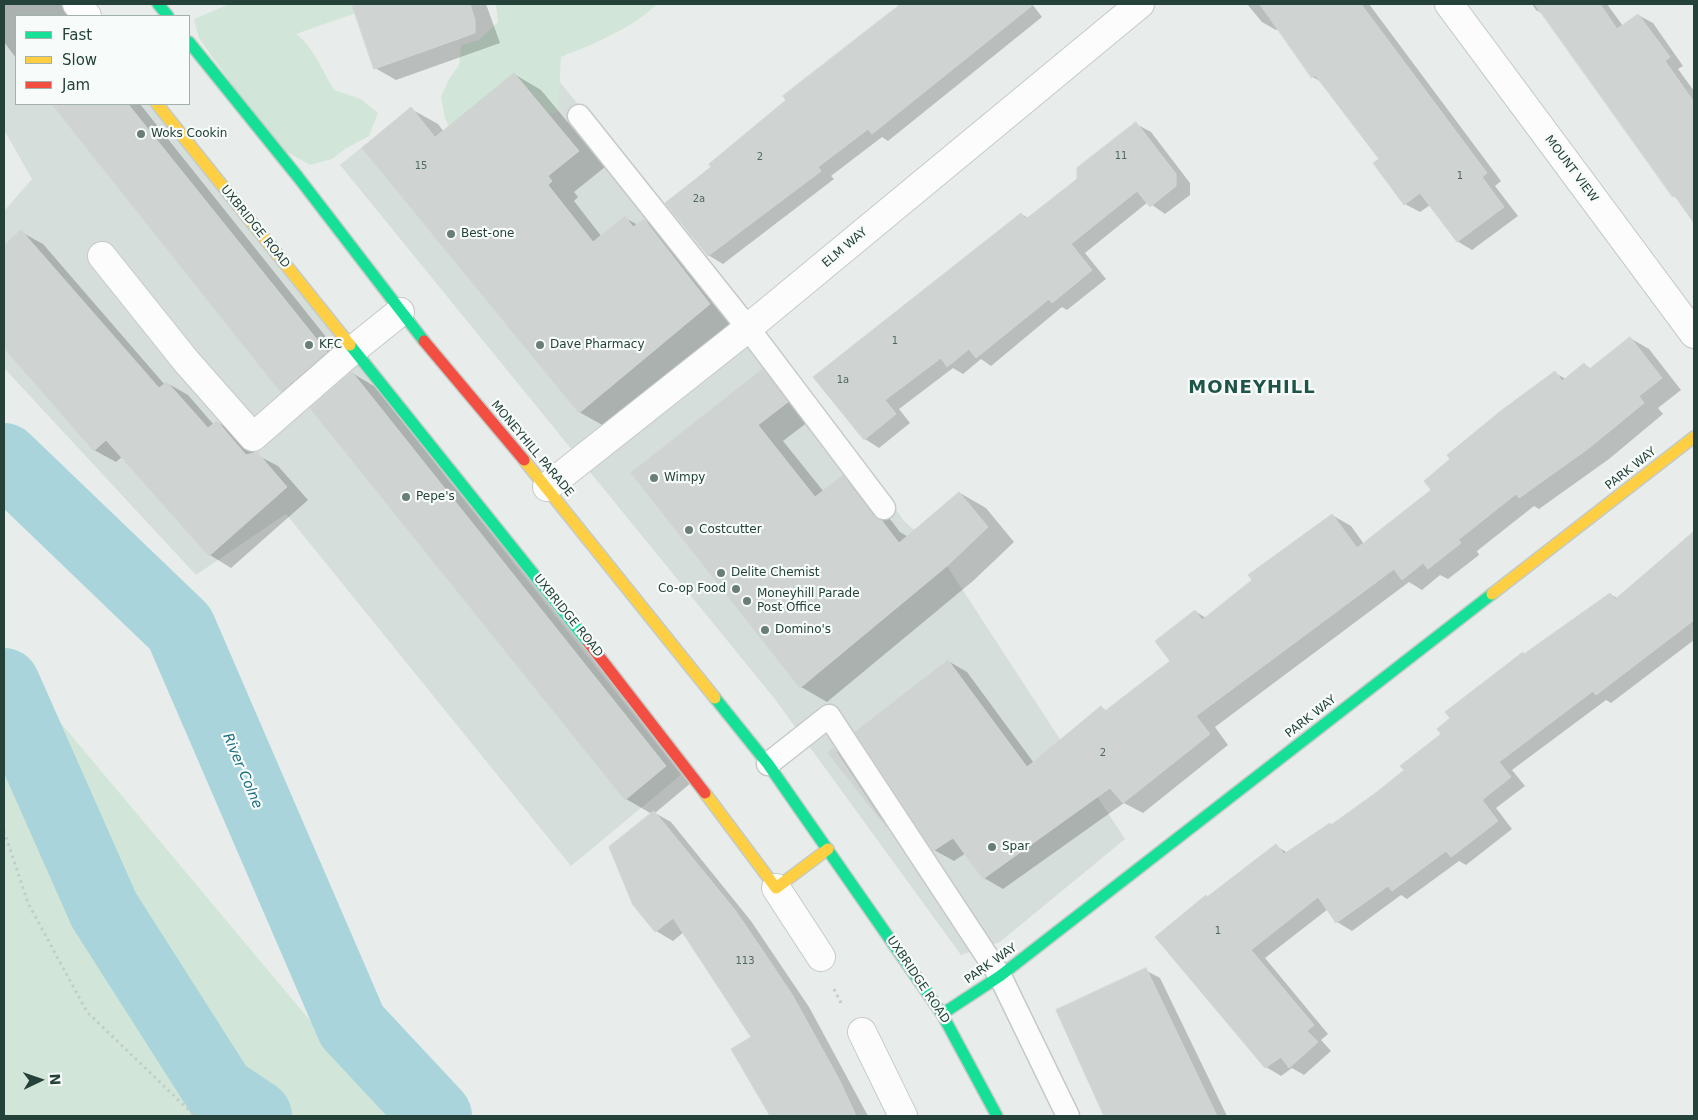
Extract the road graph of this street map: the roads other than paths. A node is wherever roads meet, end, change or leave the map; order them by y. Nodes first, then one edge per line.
1 (77, 4) edge
2 (158, 4) edge
3 (1140, 4) edge
4 (1448, 4) edge
5 (86, 15) edge
6 (167, 15) edge
7 (190, 43) edge
8 (158, 105) edge
9 (579, 116) dead end
10 (102, 256) dead end
11 (400, 312) junction
12 (748, 328) junction
13 (1694, 334) edge
14 (354, 350) junction
15 (1694, 437) edge
16 (547, 487) junction
17 (884, 508) dead end
18 (746, 737) joint
19 (768, 764) junction
20 (828, 849) junction
21 (776, 888) junction
22 (821, 957) road end
23 (1000, 976) junction
24 (942, 1014) junction
25 (862, 1032) road end
26 (903, 1116) edge
27 (997, 1116) edge
28 (1068, 1116) edge

1 - 5 street
2 - 6 street
3 - 12 street, ELM WAY
4 - 13 street, MOUNT VIEW
7 - 11 street, MONEYHILL PARADE
8 - 14 street, UXBRIDGE ROAD
9 - 12 lane
10 - 14 street
11 - 14 street
11 - 16 street, MONEYHILL PARADE
12 - 16 street, ELM WAY
12 - 17 lane
14 - 21 street, UXBRIDGE ROAD
15 - 23 street, PARK WAY
16 - 18 street, MONEYHILL PARADE
18 - 19 street, UXBRIDGE ROAD
19 - 20 street, UXBRIDGE ROAD
19 - 23 lane
20 - 21 street
20 - 24 street, UXBRIDGE ROAD
21 - 22 street, UXBRIDGE ROAD
23 - 24 street, PARK WAY
23 - 28 lane
24 - 27 street, UXBRIDGE ROAD
25 - 26 street

